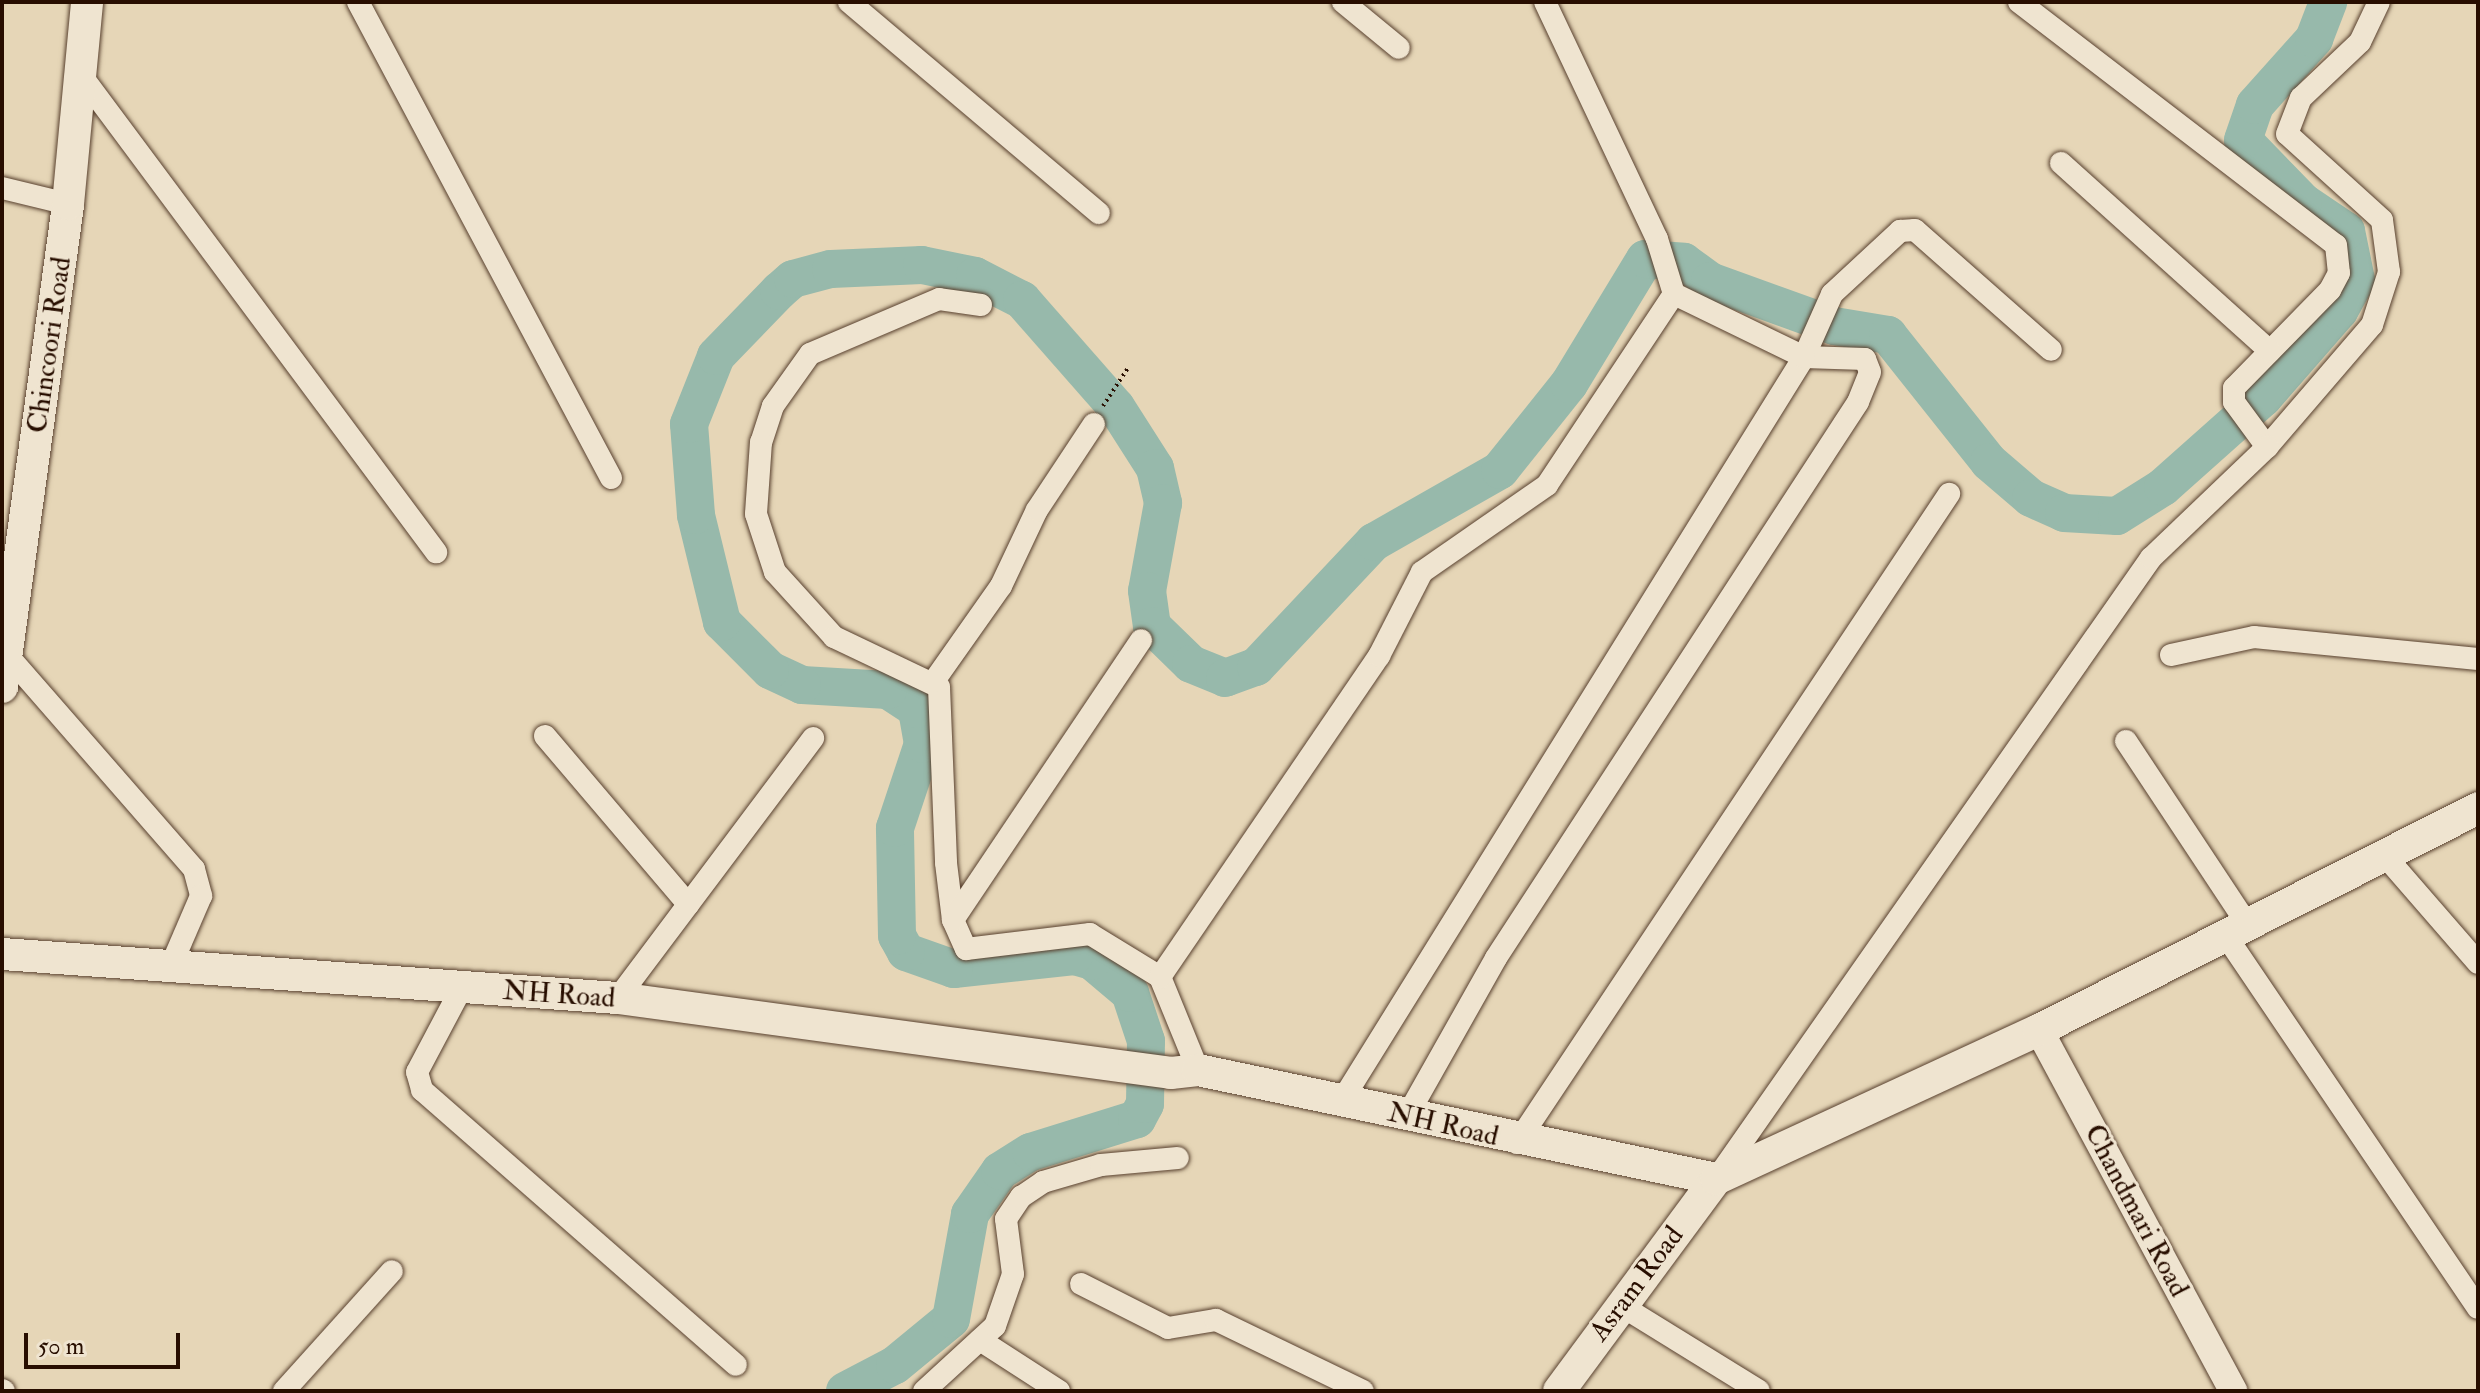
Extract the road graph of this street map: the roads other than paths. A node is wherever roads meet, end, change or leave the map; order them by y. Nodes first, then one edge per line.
1 (87, 2) edge
2 (358, 2) edge
3 (849, 2) edge
4 (1343, 2) edge
5 (1545, 2) edge
6 (2019, 2) edge
7 (2379, 2) edge
8 (1399, 48) dead end
9 (78, 71) junction
10 (2061, 163) dead end
11 (2, 188) edge
12 (68, 204) junction
13 (1099, 213) dead end
14 (1673, 288) junction
15 (981, 305) dead end
16 (1808, 347) junction
17 (2051, 350) dead end
18 (2270, 351) junction
19 (1094, 424) road end
20 (2263, 442) junction
21 (611, 478) dead end
22 (1949, 494) dead end
23 (436, 552) dead end
24 (1141, 640) dead end
25 (2171, 655) dead end
26 (2478, 659) edge
27 (4, 664) edge
28 (934, 681) junction
29 (545, 736) dead end
30 (813, 738) dead end
31 (2126, 741) dead end
32 (2478, 808) edge
33 (2386, 857) junction
34 (688, 904) junction
35 (953, 920) junction
36 (2237, 930) junction
37 (2, 954) edge
38 (2478, 963) edge
39 (170, 968) junction
40 (1160, 977) junction
41 (461, 989) junction
42 (618, 998) junction
43 (2039, 1030) junction
44 (1185, 1072) junction
45 (1341, 1102) junction
46 (1407, 1116) junction
47 (1517, 1143) junction
48 (1178, 1158) dead end
49 (1716, 1179) junction
50 (392, 1271) dead end
51 (1081, 1284) dead end
52 (1620, 1305) junction
53 (2478, 1308) edge
54 (980, 1340) junction
55 (736, 1365) dead end
56 (284, 1391) edge
57 (924, 1391) edge
58 (1059, 1391) edge
59 (1363, 1391) edge
60 (1559, 1391) edge
61 (1759, 1391) edge
62 (2233, 1391) edge

1 - 9 main road, Chincoori Road
2 - 21 street
3 - 13 street
4 - 8 street
5 - 14 street
6 - 18 street
7 - 20 street
9 - 12 main road, Chincoori Road
9 - 23 street
10 - 18 street
11 - 12 street
12 - 27 main road, Chincoori Road
14 - 16 street
14 - 40 street
15 - 28 street
16 - 17 street
16 - 45 street
16 - 46 street
18 - 20 street
19 - 28 street
20 - 49 street
22 - 47 street
24 - 35 street
25 - 26 street
27 - 39 street
28 - 35 street
29 - 34 street
30 - 34 street
31 - 36 street
32 - 33 main road
33 - 36 main road
33 - 38 street
34 - 42 street
35 - 40 street
36 - 43 main road
36 - 53 street
37 - 39 main road, NH Road
39 - 41 main road, NH Road
40 - 44 street
41 - 42 main road, NH Road
41 - 55 street
42 - 44 main road, NH Road
43 - 49 main road
43 - 62 street, Chandmari Road
44 - 45 main road, NH Road
45 - 46 main road, NH Road
46 - 47 main road, NH Road
47 - 49 main road, NH Road
48 - 54 street
49 - 52 main road, Asram Road
50 - 56 street
51 - 59 street
52 - 60 main road, Asram Road
52 - 61 street
54 - 57 street
54 - 58 street

